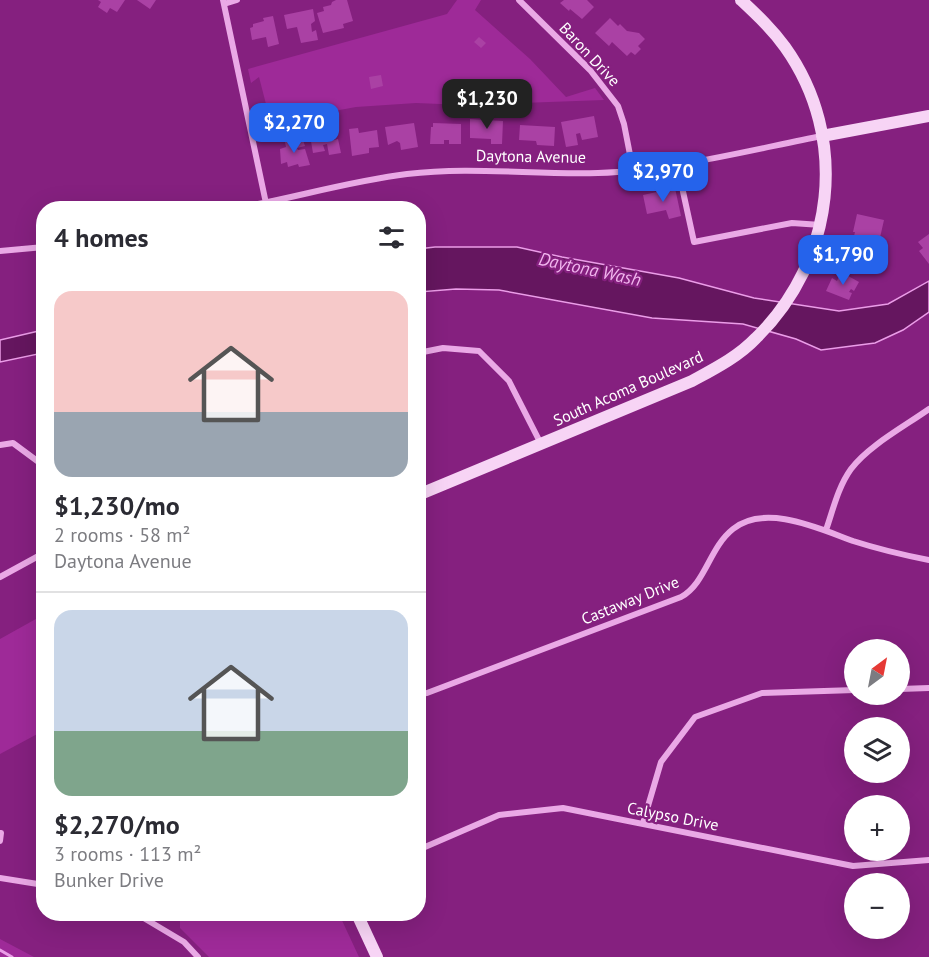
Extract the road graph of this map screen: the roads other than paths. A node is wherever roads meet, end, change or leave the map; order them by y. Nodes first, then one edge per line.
1 (237, 0) edge
2 (519, 0) edge
3 (741, 0) edge
4 (223, 2) edge
5 (929, 116) edge
6 (822, 136) junction
7 (677, 164) junction
8 (633, 170) junction
9 (266, 201) edge
10 (286, 201) edge
11 (821, 225) junction
12 (36, 248) edge
13 (0, 251) edge
14 (426, 351) edge
15 (929, 409) edge
16 (541, 444) junction
17 (0, 445) edge
18 (36, 460) edge
19 (426, 492) edge
20 (826, 530) junction
21 (36, 557) edge
22 (929, 560) edge
23 (0, 577) edge
24 (910, 688) edge
25 (929, 688) edge
26 (844, 690) edge
27 (426, 692) edge
28 (643, 823) junction
29 (1, 833) edge
30 (0, 841) edge
31 (426, 847) edge
32 (929, 860) edge
33 (0, 878) edge
34 (36, 884) edge
35 (149, 921) edge
36 (360, 921) edge
37 (198, 957) edge
38 (377, 957) edge

1 - 4 street
2 - 8 street, Baron Drive
3 - 6 main road, South Acoma Boulevard
4 - 9 street
5 - 6 main road, Daytona Avenue
6 - 7 street, Daytona Avenue
6 - 11 main road, South Acoma Boulevard
7 - 8 street, Daytona Avenue
7 - 11 street
8 - 10 street, Daytona Avenue
11 - 16 main road, South Acoma Boulevard
12 - 13 street
14 - 16 street
15 - 20 street
16 - 19 main road, South Acoma Boulevard
17 - 18 street
20 - 22 street, Castaway Drive
20 - 27 street, Castaway Drive
21 - 23 street
24 - 25 street
26 - 28 street
28 - 31 street, Calypso Drive
28 - 32 street, Calypso Drive
29 - 30 street
33 - 34 street
35 - 37 street
36 - 38 main road

